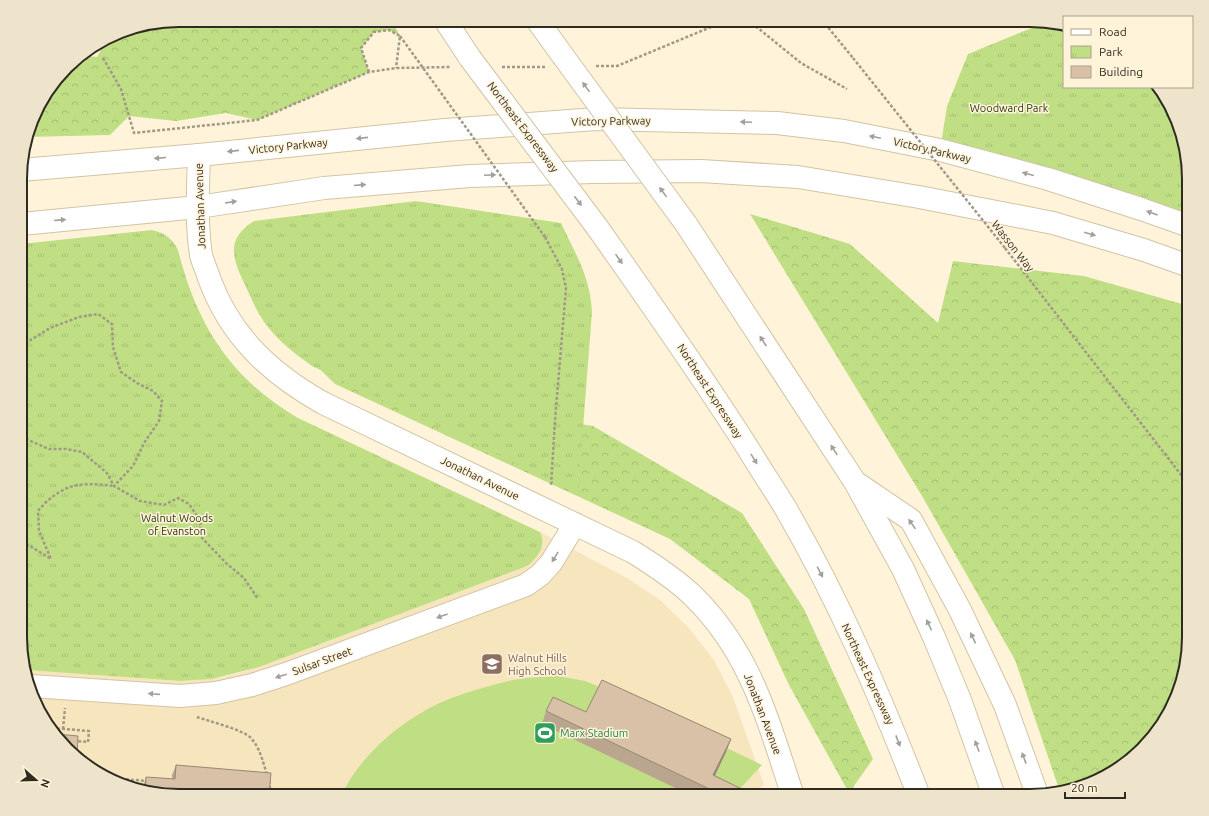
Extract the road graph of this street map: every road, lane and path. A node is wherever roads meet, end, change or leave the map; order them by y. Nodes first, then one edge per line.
1 (448, 27) edge
2 (540, 27) edge
3 (711, 27) edge
4 (757, 27) edge
5 (828, 27) edge
6 (400, 36) junction
7 (103, 58) dead end
8 (554, 61) junction
9 (465, 62) junction
10 (593, 66) dead end
11 (498, 67) dead end
12 (396, 68) junction
13 (368, 72) junction
14 (847, 89) dead end
15 (199, 155) junction
16 (27, 169) edge
17 (198, 207) junction
18 (27, 223) edge
19 (1182, 224) edge
20 (1182, 264) edge
21 (27, 342) edge
22 (27, 439) edge
23 (1182, 477) edge
24 (855, 482) junction
25 (114, 486) junction
26 (551, 486) dead end
27 (575, 524) junction
28 (27, 545) edge
29 (258, 599) dead end
30 (35, 686) edge
31 (65, 706) dead end
32 (192, 716) dead end
33 (58, 729) edge
34 (63, 729) junction
35 (74, 741) edge
36 (126, 779) edge
37 (149, 781) edge
38 (270, 789) edge
39 (791, 789) edge
40 (916, 789) edge
41 (992, 789) edge
42 (1035, 789) edge

1 - 9 main road, Northeast Expressway
2 - 8 main road
3 - 10 path
4 - 14 path
5 - 23 path, Wasson Way, bridge
6 - 12 path
6 - 13 path
6 - 26 path, bridge
7 - 13 path
8 - 11 path
24 -> 8 main road, bridge
9 - 12 path
9 -> 40 main road, Northeast Expressway, bridge
12 - 13 path
15 -> 16 main road, Victory Parkway
15 - 17 main road, Jonathan Avenue
19 -> 15 main road, Victory Parkway
18 -> 17 main road
17 -> 20 main road
17 - 27 main road, Jonathan Avenue
21 - 25 path
22 - 25 path
41 -> 24 main road
42 -> 24 main road
25 - 28 path
25 - 29 path
27 -> 30 main road, Sulsar Street
27 - 39 main road, Jonathan Avenue
31 - 34 path
32 - 38 path
33 - 34 path
34 - 35 path
36 - 37 path

